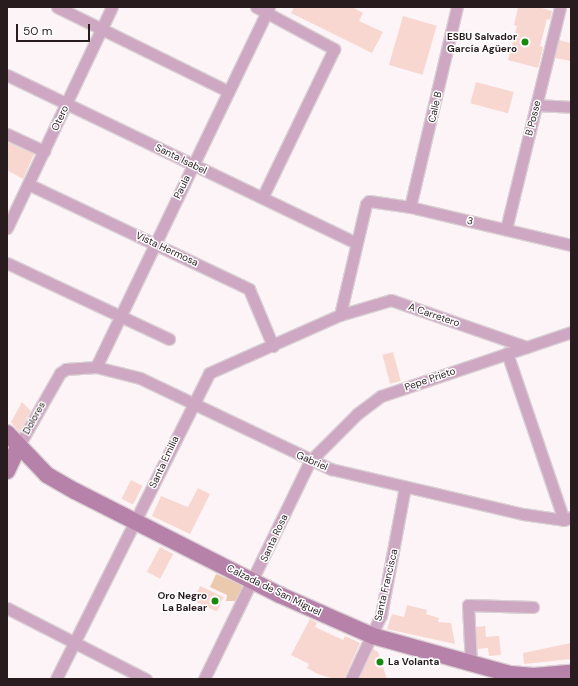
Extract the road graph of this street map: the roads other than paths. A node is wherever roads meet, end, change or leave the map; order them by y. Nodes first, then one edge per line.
1 (57, 7) edge
2 (112, 7) edge
3 (256, 7) edge
4 (457, 7) edge
5 (560, 7) edge
6 (268, 9) edge
7 (102, 28) junction
8 (7, 74) edge
9 (228, 91) junction
10 (67, 102) junction
11 (536, 105) junction
12 (571, 107) edge
13 (7, 134) edge
14 (44, 151) junction
15 (193, 165) junction
16 (28, 184) junction
17 (262, 198) junction
18 (410, 207) junction
19 (7, 228) edge
20 (506, 229) junction
21 (356, 243) junction
22 (155, 244) junction
23 (571, 245) edge
24 (7, 263) edge
25 (340, 315) junction
26 (120, 316) junction
27 (571, 332) edge
28 (169, 339) dead end
29 (273, 346) junction
30 (527, 347) junction
31 (507, 354) junction
32 (96, 367) junction
33 (66, 369) joint
34 (193, 402) junction
35 (7, 433) edge
36 (18, 447) junction
37 (310, 461) junction
38 (7, 471) edge
39 (405, 487) junction
40 (567, 519) edge
41 (136, 521) junction
42 (254, 581) junction
43 (533, 607) dead end
44 (7, 608) edge
45 (373, 636) junction
46 (74, 644) junction
47 (471, 664) junction
48 (571, 673) edge
49 (56, 679) edge
50 (146, 679) edge
51 (204, 679) edge
52 (351, 679) edge

1 - 7 street
2 - 7 street, Otero
3 - 6 street
4 - 18 street, Calle B
5 - 11 street, B Posse
6 - 9 street, Paula
6 - 17 street
7 - 9 street
7 - 10 street, Otero
8 - 10 street, Santa Isabel
9 - 15 street, Paula
10 - 14 street, Otero
10 - 15 street, Santa Isabel
11 - 12 street
11 - 20 street, B Posse
13 - 14 street
14 - 16 street, Otero
15 - 17 street, Santa Isabel
15 - 22 street, Paula
16 - 19 street, Otero
16 - 22 street, Vista Hermosa
17 - 21 street, Santa Isabel
18 - 20 street, 3
18 - 21 street, 3
20 - 23 street, 3
21 - 25 street
22 - 26 street, Paula
22 - 29 street, Vista Hermosa
24 - 26 street
25 - 29 street, Santa Emilia
25 - 30 street, A Carretero
26 - 28 street
26 - 32 street, Paula
27 - 30 street, Pepe Prieto
29 - 34 street, Santa Emilia
30 - 31 street, Pepe Prieto
31 - 37 street, Pepe Prieto
31 - 40 street
32 - 33 street, Gabriel
32 - 34 street, Gabriel
33 - 36 street, Dolores
34 - 37 street, Gabriel
34 - 41 street, Santa Emilia
35 - 36 main road, Calzada de San Miguel
36 - 38 main road, Dolores
36 - 41 main road, Calzada de San Miguel
37 - 39 street, Gabriel
37 - 42 street, Santa Rosa
39 - 40 street, Gabriel
39 - 45 street, Santa Francisca
41 - 42 main road, Calzada de San Miguel
41 - 46 street, Santa Emilia
42 - 45 main road, Calzada de San Miguel
42 - 51 street, Santa Rosa
43 - 47 street
44 - 46 street
45 - 47 main road, Calzada de San Miguel
45 - 52 street, Santa Francisca
46 - 49 street, Santa Emilia
46 - 50 street
47 - 48 main road, Calzada de San Miguel

